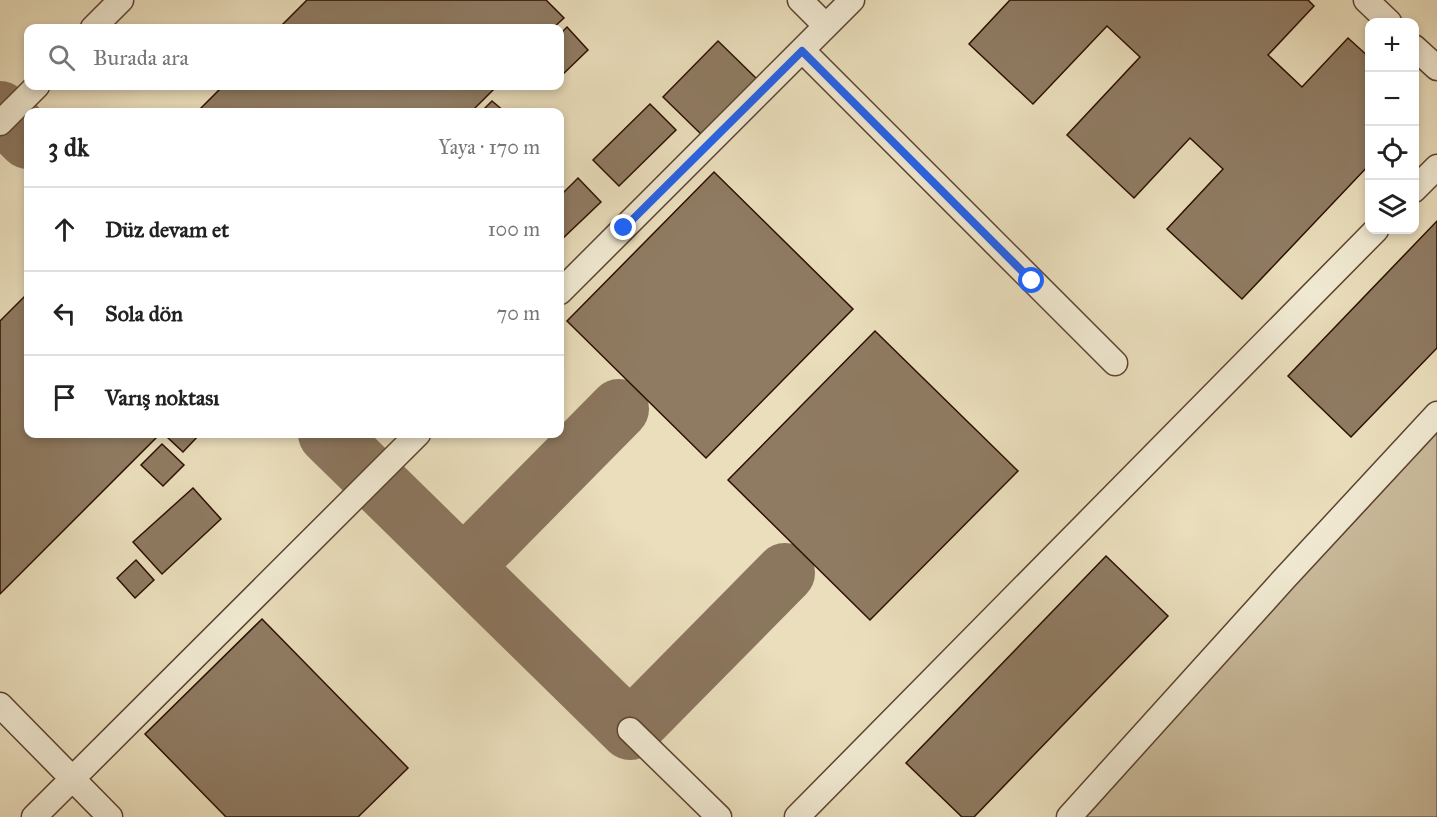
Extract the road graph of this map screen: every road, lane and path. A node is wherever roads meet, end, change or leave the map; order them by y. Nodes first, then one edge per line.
1 (122, 0) edge
2 (800, 0) edge
3 (852, 0) edge
4 (1366, 0) edge
5 (1385, 18) edge
6 (97, 24) edge
7 (826, 26) junction
8 (802, 51) junction
9 (1419, 52) edge
10 (1437, 68) edge
11 (33, 90) edge
12 (0, 123) edge
13 (1437, 167) edge
14 (1419, 185) edge
15 (1372, 234) edge
16 (564, 288) edge
17 (1115, 363) dead end
18 (1437, 414) edge
19 (414, 438) edge
20 (0, 705) edge
21 (630, 730) dead end
22 (72, 779) junction
23 (34, 817) edge
24 (110, 817) edge
25 (719, 817) edge
26 (797, 817) edge
27 (1069, 817) edge

1 - 6 lane
2 - 7 lane
3 - 7 lane
4 - 5 lane
7 - 8 lane
8 - 16 lane
8 - 17 lane
9 - 10 lane
11 - 12 lane
13 - 14 lane
15 - 26 lane
18 - 27 lane
19 - 22 lane
20 - 22 lane
21 - 25 lane
22 - 23 lane
22 - 24 lane

